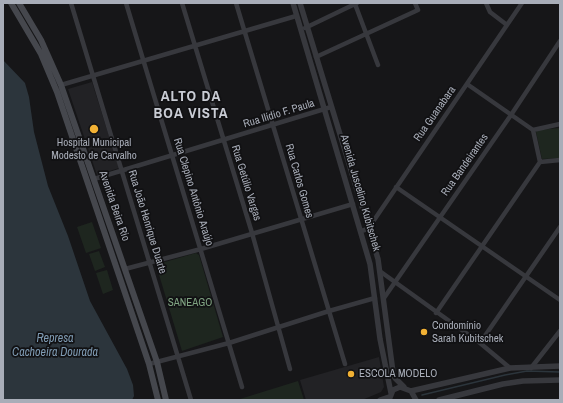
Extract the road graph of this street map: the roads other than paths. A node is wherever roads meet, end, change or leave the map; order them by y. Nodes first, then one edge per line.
1 (11, 3) edge
2 (19, 3) edge
3 (71, 3) edge
4 (126, 3) edge
5 (182, 3) edge
6 (236, 3) edge
7 (293, 3) edge
8 (300, 3) edge
9 (415, 3) edge
10 (486, 3) edge
11 (522, 3) edge
12 (356, 4) edge
13 (296, 16) junction
14 (507, 25) junction
15 (307, 26) junction
16 (301, 30) junction
17 (244, 32) junction
18 (365, 35) junction
19 (560, 42) edge
20 (195, 47) junction
21 (317, 59) junction
22 (144, 62) junction
23 (311, 63) junction
24 (378, 65) dead end
25 (93, 77) junction
26 (467, 84) junction
27 (62, 86) junction
28 (331, 107) junction
29 (325, 109) junction
30 (511, 115) junction
31 (560, 124) edge
32 (273, 125) junction
33 (533, 130) junction
34 (223, 140) junction
35 (172, 155) junction
36 (560, 160) edge
37 (540, 162) junction
38 (121, 170) junction
39 (353, 178) junction
40 (94, 179) junction
41 (346, 180) junction
42 (396, 187) junction
43 (353, 204) junction
44 (440, 216) junction
45 (301, 219) junction
46 (560, 227) edge
47 (368, 228) junction
48 (361, 230) junction
49 (252, 233) junction
50 (483, 247) junction
51 (201, 249) junction
52 (150, 262) junction
53 (125, 268) junction
54 (381, 272) junction
55 (526, 278) junction
56 (395, 282) junction
57 (375, 298) junction
58 (384, 298) junction
59 (560, 300) edge
60 (328, 311) junction
61 (436, 313) junction
62 (278, 326) junction
63 (560, 331) edge
64 (229, 343) junction
65 (480, 343) junction
66 (178, 357) junction
67 (157, 362) junction
68 (149, 364) junction
69 (345, 364) dead end
70 (560, 366) edge
71 (510, 368) junction
72 (531, 368) junction
73 (290, 369) dead end
74 (560, 380) edge
75 (242, 387) dead end
76 (404, 387) junction
77 (412, 391) junction
78 (390, 396) edge
79 (158, 400) edge
80 (166, 400) edge
81 (191, 400) edge
82 (380, 400) edge
83 (416, 400) edge
84 (439, 400) edge

1 - 68 main road, Avenida Beira Rio
2 - 27 main road, Avenida Beira Rio
3 - 25 street, Rua João Henrique Duarte
4 - 22 street, Rua Clepino Antônio Araújo
5 - 20 street, Rua Getúlio Vargas
6 - 17 street, Rua Carlos Gomes
7 - 13 street, Avenida Juscelino Kubitschek
8 - 15 street, Avenida Juscelino Kubitschek
9 - 18 street
10 - 14 street
11 - 14 street, Rua Guanabara
12 - 15 street
12 - 18 street
13 - 16 street, Avenida Juscelino Kubitschek
13 - 17 street
14 - 26 street, Rua Guanabara
15 - 16 street
15 - 21 street, Avenida Juscelino Kubitschek
16 - 23 street, Avenida Juscelino Kubitschek
17 - 20 street
17 - 32 street, Rua Carlos Gomes
18 - 21 street
18 - 24 street
19 - 30 street, Rua Bandeirantes
20 - 22 street
20 - 34 street, Rua Getúlio Vargas
21 - 23 street
21 - 28 street, Avenida Juscelino Kubitschek
22 - 25 street
22 - 35 street, Rua Clepino Antônio Araújo
23 - 29 street, Avenida Juscelino Kubitschek
25 - 27 street
25 - 38 street, Rua João Henrique Duarte
26 - 30 street
26 - 42 street, Rua Guanabara
27 - 40 main road, Avenida Beira Rio
28 - 29 street, Rua Ilídio F. Paula
28 - 39 street, Avenida Juscelino Kubitschek
29 - 32 street, Rua Ilídio F. Paula
29 - 41 street, Avenida Juscelino Kubitschek
30 - 33 street
30 - 44 street, Rua Bandeirantes
31 - 33 street
32 - 34 street, Rua Ilídio F. Paula
32 - 45 street, Rua Carlos Gomes
33 - 37 street
34 - 35 street, Rua Ilídio F. Paula
34 - 49 street, Rua Getúlio Vargas
35 - 38 street, Rua Ilídio F. Paula
35 - 51 street, Rua Clepino Antônio Araújo
36 - 37 street
37 - 50 street
38 - 40 street, Rua Ilídio F. Paula
38 - 52 street, Rua João Henrique Duarte
39 - 41 street
39 - 47 street, Avenida Juscelino Kubitschek
40 - 53 main road, Avenida Beira Rio
41 - 43 street, Avenida Juscelino Kubitschek
42 - 44 street
42 - 47 street, Rua Guanabara
43 - 45 street
43 - 48 street, Avenida Juscelino Kubitschek
44 - 50 street
44 - 56 street, Rua Bandeirantes
45 - 49 street
45 - 60 street, Rua Carlos Gomes
46 - 55 street
47 - 48 street
47 - 54 street, Avenida Juscelino Kubitschek
48 - 57 street, Avenida Juscelino Kubitschek
49 - 51 street
49 - 62 street, Rua Getúlio Vargas
50 - 55 street
50 - 61 street
51 - 52 street
51 - 64 street, Rua Clepino Antônio Araújo
52 - 53 street
52 - 66 street, Rua João Henrique Duarte
53 - 67 main road, Avenida Beira Rio
54 - 56 street
54 - 58 street, Avenida Juscelino Kubitschek
55 - 59 street
55 - 65 street
56 - 58 street, Rua Bandeirantes
56 - 61 street
57 - 60 street
57 - 78 street, Avenida Juscelino Kubitschek
58 - 76 street, Avenida Juscelino Kubitschek
60 - 62 street
60 - 69 street, Rua Carlos Gomes
61 - 65 street
62 - 64 street
62 - 73 street, Rua Getúlio Vargas
63 - 72 street
64 - 66 street
64 - 75 street, Rua Clepino Antônio Araújo
65 - 71 street
66 - 67 street
66 - 81 street, Rua João Henrique Duarte
67 - 68 street
67 - 80 main road, Avenida Beira Rio
68 - 79 main road, Avenida Beira Rio
70 - 72 street
71 - 72 street
71 - 77 street
74 - 84 street
76 - 77 street
76 - 78 street
77 - 83 street
78 - 82 street

